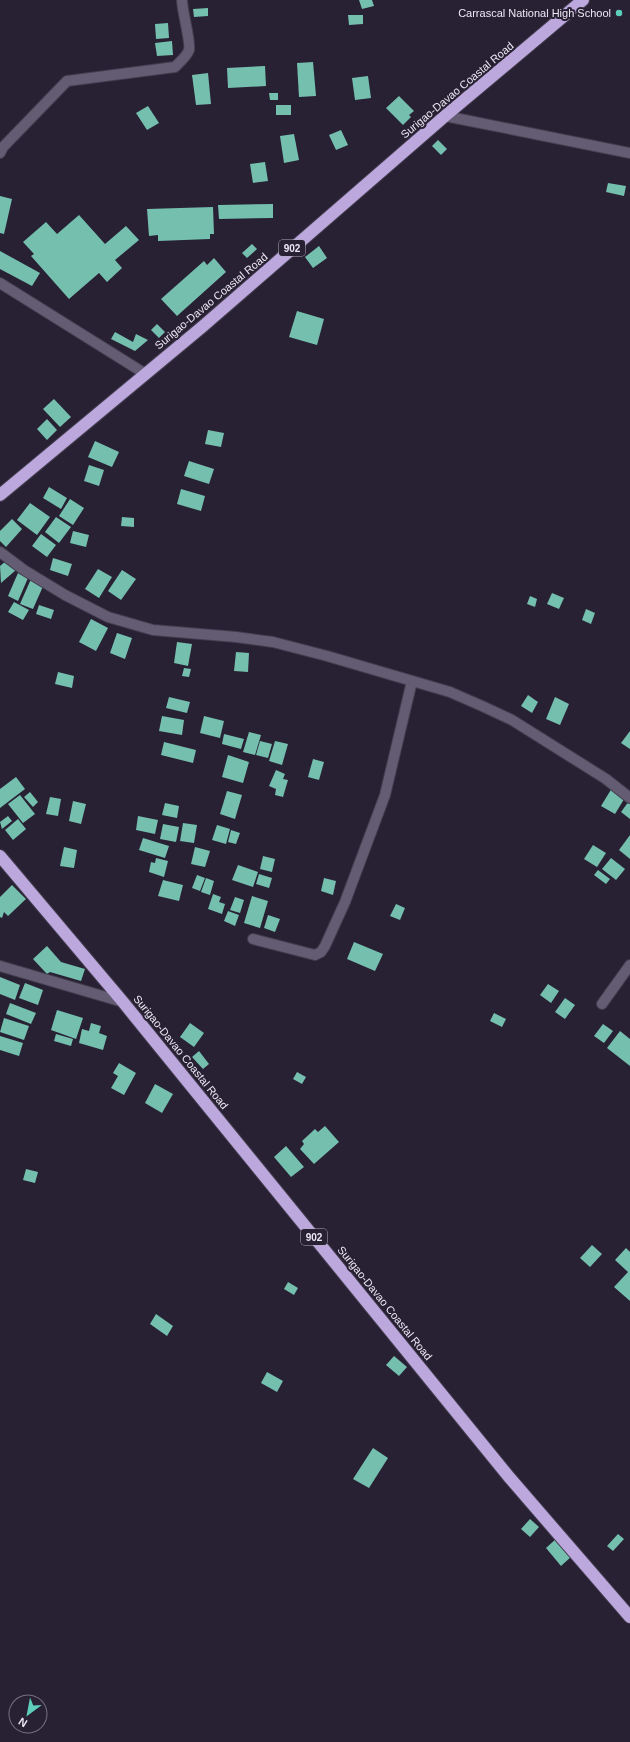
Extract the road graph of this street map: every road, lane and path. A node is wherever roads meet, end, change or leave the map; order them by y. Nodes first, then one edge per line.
1 (182, 0) edge
2 (583, 0) edge
3 (445, 116) junction
4 (0, 153) edge
5 (630, 153) edge
6 (0, 284) edge
7 (144, 373) junction
8 (0, 495) edge
9 (0, 552) edge
10 (412, 680) junction
11 (630, 798) edge
12 (0, 856) edge
13 (253, 938) dead end
14 (630, 965) edge
15 (0, 966) edge
16 (123, 1002) junction
17 (602, 1004) dead end
18 (630, 1617) edge

1 - 4 street
2 - 3 highway, Surigao-Davao Coastal Road / 902
3 - 5 street
3 - 7 highway, Surigao-Davao Coastal Road / 902
6 - 7 street
7 - 8 highway, Surigao-Davao Coastal Road / 902
9 - 10 street
10 - 11 street
10 - 13 street
12 - 16 highway, Surigao-Davao Coastal Road / 902
14 - 17 street
15 - 16 street
16 - 18 highway, Surigao-Davao Coastal Road / 902

